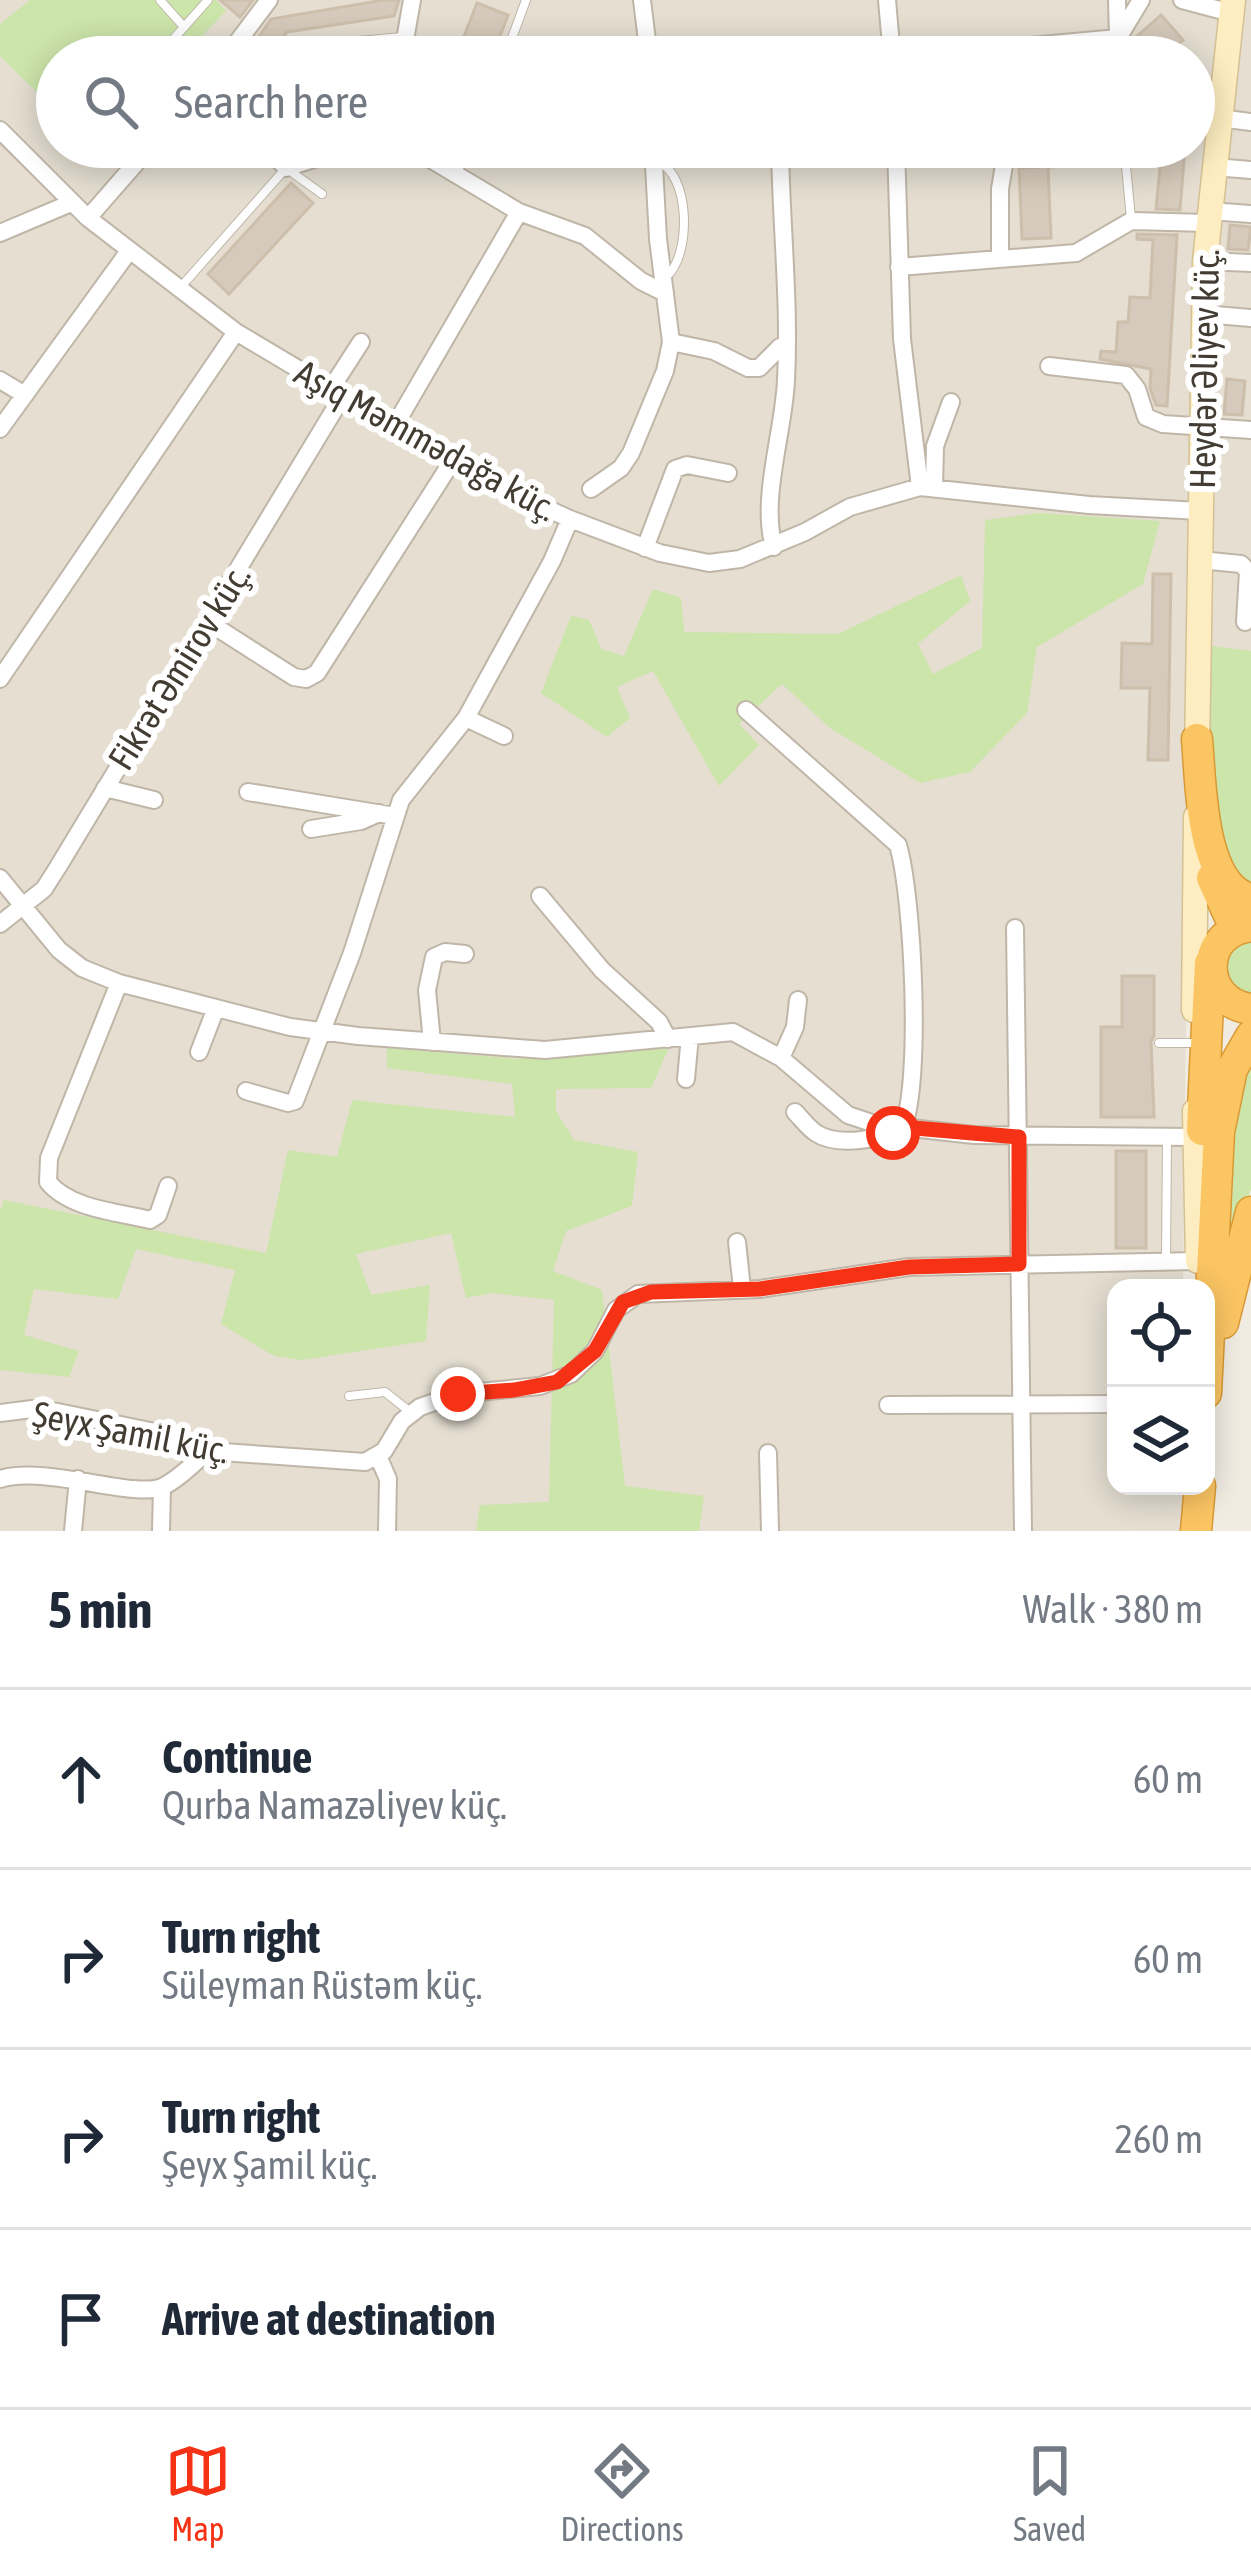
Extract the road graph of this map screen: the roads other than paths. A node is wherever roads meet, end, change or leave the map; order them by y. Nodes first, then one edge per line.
1 (160, 0) edge
2 (208, 0) edge
3 (269, 0) edge
4 (412, 0) edge
5 (526, 0) edge
6 (642, 0) edge
7 (887, 0) edge
8 (1117, 0) edge
9 (1142, 0) edge
10 (1182, 0) edge
11 (1229, 4) edge
12 (184, 27) junction
13 (176, 36) edge
14 (242, 36) edge
15 (404, 36) edge
16 (513, 36) edge
17 (646, 36) edge
18 (890, 36) edge
19 (1118, 36) edge
20 (1119, 36) edge
21 (1219, 118) junction
22 (1251, 122) edge
23 (0, 130) edge
24 (1215, 156) edge
25 (1215, 166) edge
26 (36, 167) edge
27 (37, 168) edge
28 (132, 168) edge
29 (286, 168) joint
30 (442, 168) edge
31 (460, 168) edge
32 (655, 168) edge
33 (670, 168) edge
34 (781, 168) edge
35 (897, 168) edge
36 (1004, 168) edge
37 (1126, 168) edge
38 (1214, 168) edge
39 (1251, 170) edge
40 (456, 177) junction
41 (322, 194) dead end
42 (71, 203) junction
43 (519, 212) junction
44 (1251, 214) edge
45 (1209, 217) junction
46 (88, 218) junction
47 (1131, 220) junction
48 (0, 233) edge
49 (130, 250) junction
50 (1000, 259) junction
51 (1205, 261) junction
52 (1251, 263) edge
53 (899, 267) junction
54 (664, 286) junction
55 (178, 290) junction
56 (1204, 314) junction
57 (1251, 318) edge
58 (236, 332) junction
59 (361, 342) dead end
60 (671, 342) junction
61 (787, 345) junction
62 (1049, 366) dead end
63 (0, 380) edge
64 (336, 393) junction
65 (25, 395) junction
66 (952, 402) dead end
67 (394, 427) junction
68 (1202, 427) junction
69 (0, 430) edge
70 (1251, 430) edge
71 (453, 460) junction
72 (728, 473) dead end
73 (927, 487) junction
74 (591, 489) dead end
75 (1200, 512) junction
76 (570, 519) junction
77 (774, 547) junction
78 (645, 548) junction
79 (1200, 560) junction
80 (208, 622) junction
81 (1245, 622) dead end
82 (0, 679) edge
83 (746, 710) dead end
84 (466, 718) junction
85 (504, 736) dead end
86 (1197, 739) joint
87 (105, 788) junction
88 (248, 792) dead end
89 (154, 800) dead end
90 (387, 815) junction
91 (1200, 820) junction
92 (311, 829) dead end
93 (0, 878) edge
94 (540, 896) dead end
95 (1251, 899) edge
96 (21, 907) junction
97 (0, 923) edge
98 (1251, 926) edge
99 (1016, 928) dead end
100 (465, 955) dead end
101 (1210, 962) junction
102 (119, 983) junction
103 (798, 1000) dead end
104 (216, 1008) junction
105 (1251, 1009) edge
106 (320, 1032) junction
107 (690, 1036) junction
108 (1251, 1036) edge
109 (668, 1039) junction
110 (432, 1042) junction
111 (1159, 1043) dead end
112 (1195, 1043) junction
113 (199, 1052) dead end
114 (781, 1058) junction
115 (686, 1079) dead end
116 (246, 1091) dead end
117 (794, 1112) dead end
118 (903, 1127) junction
119 (1167, 1136) junction
120 (1019, 1137) junction
121 (1196, 1137) junction
122 (168, 1186) dead end
123 (1251, 1212) edge
124 (737, 1242) dead end
125 (1166, 1262) junction
126 (1019, 1264) junction
127 (1198, 1275) edge
128 (742, 1289) junction
129 (1206, 1387) edge
130 (1213, 1387) edge
131 (349, 1396) dead end
132 (1107, 1403) edge
133 (1020, 1404) junction
134 (888, 1405) dead end
135 (410, 1412) junction
136 (0, 1413) edge
137 (208, 1451) junction
138 (768, 1453) dead end
139 (378, 1456) junction
140 (0, 1479) edge
141 (78, 1479) junction
142 (162, 1487) junction
143 (1198, 1495) edge
144 (73, 1531) edge
145 (161, 1531) edge
146 (387, 1531) edge
147 (770, 1531) edge
148 (1023, 1531) edge
149 (1196, 1531) edge

1 - 12 lane
2 - 12 lane
3 - 14 street
4 - 15 street
5 - 16 lane
6 - 17 street
7 - 18 street
8 - 19 street
9 - 20 street
10 - 11 street
11 - 21 main road, Heydər Əliyev küç.
12 - 13 lane
21 - 22 street
21 - 24 main road, Heydər Əliyev küç.
23 - 26 street, Aşıq Məmmədağa küç.
25 - 39 street
27 - 42 street, Aşıq Məmmədağa küç.
28 - 46 street
29 - 41 lane
29 - 55 lane
30 - 40 street
31 - 40 lane
32 - 54 street
33 - 54 lane
34 - 61 street
35 - 53 street
36 - 50 street
37 - 47 lane
38 - 45 main road, Heydər Əliyev küç.
40 - 43 street
42 - 46 street, Aşıq Məmmədağa küç.
42 - 48 street
43 - 54 street
43 - 67 street
44 - 45 street
45 - 47 street
45 - 51 main road, Heydər Əliyev küç.
46 - 49 street, Aşıq Məmmədağa küç.
47 - 50 street
49 - 55 street, Aşıq Məmmədağa küç.
49 - 65 street
50 - 53 street
51 - 52 street
51 - 56 main road, Heydər Əliyev küç.
53 - 73 street
54 - 60 street
55 - 58 street, Aşıq Məmmədağa küç.
56 - 57 street
56 - 68 main road, Heydər Əliyev küç.
58 - 64 street, Aşıq Məmmədağa küç.
58 - 82 street
59 - 64 street, Fikrət Əmirov küç.
60 - 61 street
60 - 74 street
61 - 77 street
62 - 68 street
63 - 65 street
64 - 67 street, Aşıq Məmmədağa küç.
64 - 80 street, Fikrət Əmirov küç.
65 - 69 street
66 - 73 street
67 - 71 street, Aşıq Məmmədağa küç.
68 - 70 street
68 - 75 main road, Heydər Əliyev küç.
71 - 76 street, Aşıq Məmmədağa küç.
71 - 80 street
72 - 78 street
73 - 75 street, Aşıq Məmmədağa küç.
73 - 77 street, Aşıq Məmmədağa küç.
75 - 79 main road, Heydər Əliyev küç.
76 - 78 street, Aşıq Məmmədağa küç.
76 - 84 street
77 - 78 street, Aşıq Məmmədağa küç.
79 - 81 street
79 - 86 main road, Heydər Əliyev küç.
80 - 87 street, Fikrət Əmirov küç.
83 - 118 street
84 - 85 street
84 - 90 street
86 - 91 highway
87 - 89 street
87 - 96 street, Fikrət Əmirov küç.
88 - 90 street
90 - 92 street
90 - 106 street
91 - 95 highway
91 - 98 highway
91 - 101 main road
91 - 112 main road
93 - 96 street
94 - 109 street
96 - 97 street, Fikrət Əmirov küç.
96 - 102 street
98 - 101 highway
99 - 120 street
100 - 110 street
101 - 105 highway
101 - 127 highway
102 - 104 street
102 - 122 street
103 - 114 street
104 - 106 street
104 - 113 street
106 - 110 street
106 - 116 street
107 - 109 street
107 - 114 street
107 - 115 street
108 - 129 highway
109 - 110 street
111 - 112 lane
112 - 121 main road
114 - 118 street
117 - 118 street
118 - 120 street
119 - 120 street
119 - 121 street
119 - 125 lane
120 - 126 street
121 - 127 main road
123 - 130 highway
124 - 128 street
125 - 126 street
125 - 127 street
126 - 128 street
126 - 133 street
128 - 135 street
131 - 135 lane
132 - 133 street
133 - 134 street
133 - 148 street
135 - 139 street
136 - 137 street, Şeyx Şamil küç.
137 - 139 street, Şeyx Şamil küç.
137 - 142 street
138 - 147 street
139 - 146 street
140 - 141 street
141 - 142 street
141 - 144 street
142 - 145 street
143 - 149 highway

